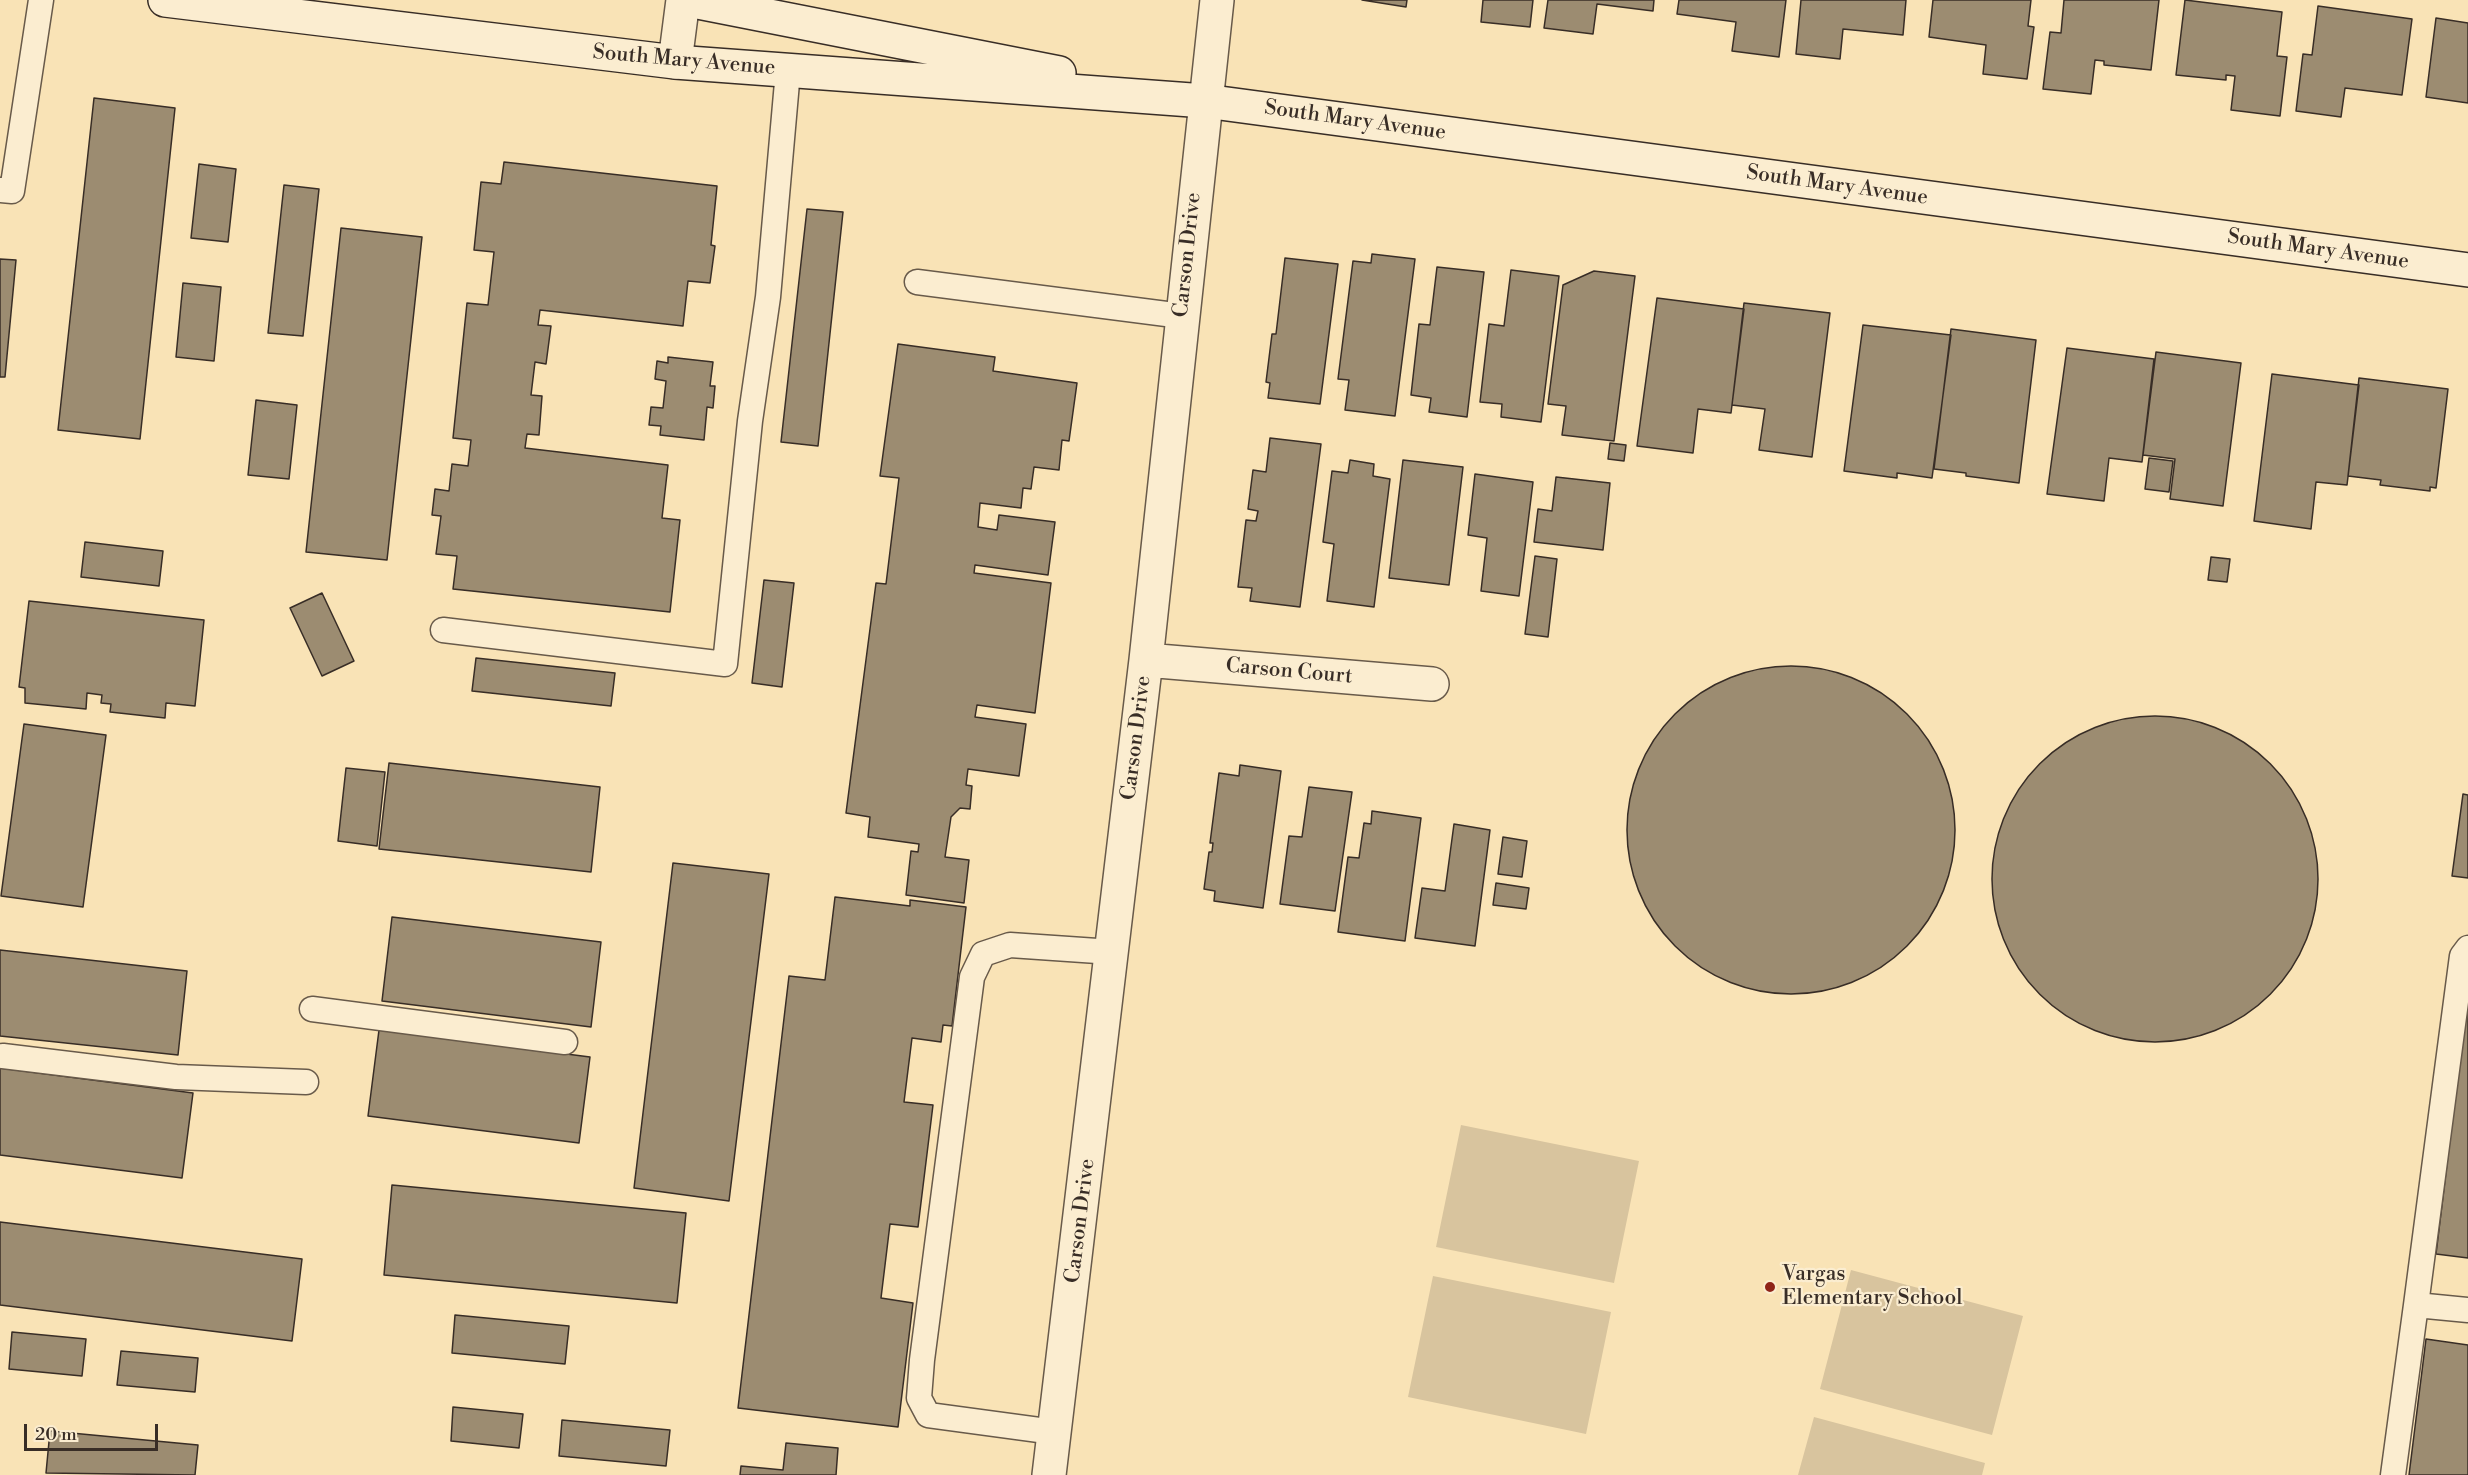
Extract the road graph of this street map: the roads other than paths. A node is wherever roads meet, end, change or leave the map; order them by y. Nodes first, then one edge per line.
1 (41, 0) edge
2 (165, 0) edge
3 (686, 0) edge
4 (1217, 0) edge
5 (675, 62) junction
6 (788, 71) junction
7 (1205, 102) junction
8 (0, 189) edge
9 (2468, 270) edge
10 (917, 282) dead end
11 (1182, 316) junction
12 (442, 630) dead end
13 (1146, 660) junction
14 (1432, 684) dead end
15 (2468, 948) edge
16 (1112, 952) junction
17 (312, 1009) dead end
18 (565, 1042) dead end
19 (3, 1056) dead end
20 (306, 1082) dead end
21 (2416, 1305) junction
22 (2468, 1310) edge
23 (1054, 1432) junction
24 (1049, 1475) edge
25 (2393, 1475) edge

1 - 8 lane
2 - 5 main road, South Mary Avenue
3 - 5 main road
3 - 7 main road, South Mary Avenue
4 - 7 main road, Carson Drive
5 - 6 main road, South Mary Avenue
6 - 7 main road, South Mary Avenue
6 - 12 lane
7 - 9 main road, South Mary Avenue
7 - 11 main road, Carson Drive
10 - 11 lane
11 - 13 main road, Carson Drive
13 - 14 main road, Carson Court
13 - 16 main road, Carson Drive
15 - 21 lane
16 - 23 main road, Carson Drive
16 - 23 lane
17 - 18 lane
19 - 20 lane
21 - 22 lane
21 - 25 lane
23 - 24 main road, Carson Drive

